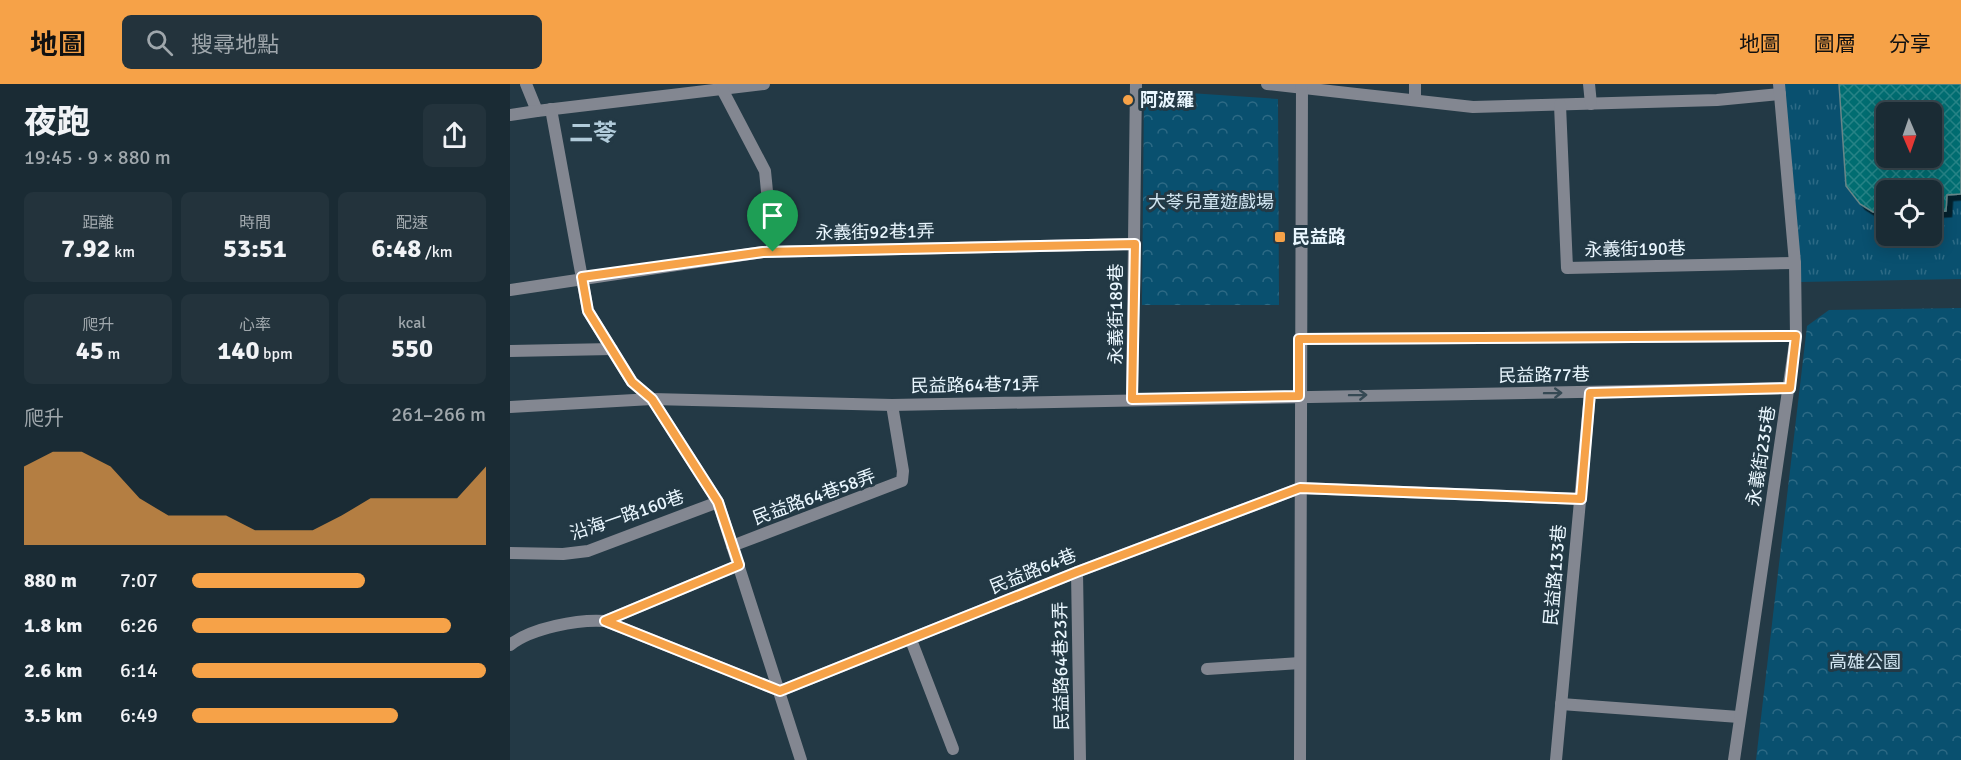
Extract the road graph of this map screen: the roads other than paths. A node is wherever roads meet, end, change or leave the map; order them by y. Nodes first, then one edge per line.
1 (526, 84) edge
2 (764, 84) edge
3 (1136, 84) edge
4 (1267, 84) edge
5 (1415, 84) edge
6 (1589, 84) edge
7 (1302, 86) edge
8 (722, 89) junction
9 (1780, 89) edge
10 (1415, 100) junction
11 (1591, 104) junction
12 (1560, 105) junction
13 (550, 109) junction
14 (537, 111) junction
15 (510, 115) edge
16 (1135, 244) junction
17 (773, 252) junction
18 (1795, 263) junction
19 (582, 277) junction
20 (510, 290) edge
21 (1796, 336) junction
22 (1299, 339) junction
23 (612, 349) junction
24 (510, 351) edge
25 (1790, 388) junction
26 (1590, 393) junction
27 (1299, 396) junction
28 (652, 399) junction
29 (1132, 399) junction
30 (892, 405) junction
31 (510, 407) edge
32 (1300, 488) junction
33 (1581, 499) junction
34 (718, 502) junction
35 (732, 546) junction
36 (510, 554) edge
37 (739, 565) junction
38 (1077, 572) junction
39 (605, 621) junction
40 (911, 640) junction
41 (510, 645) edge
42 (1300, 663) junction
43 (1207, 669) dead end
44 (780, 691) junction
45 (1562, 704) junction
46 (1739, 717) junction
47 (952, 749) dead end
48 (801, 760) edge
49 (1080, 760) edge
50 (1300, 760) edge
51 (1556, 760) edge
52 (1734, 760) edge

1 - 14 street
2 - 8 street
3 - 16 street, 永義街189巷
4 - 7 street
5 - 10 street
6 - 11 street
7 - 10 street
7 - 22 street
8 - 13 street
8 - 17 street
9 - 11 street
9 - 18 street, 永義街235巷
10 - 12 street
11 - 12 street
12 - 18 street, 永義街190巷
13 - 14 street
13 - 19 street
14 - 15 street
16 - 17 street, 永義街92巷1弄
16 - 29 street, 永義街189巷
17 - 19 street, 永義街92巷1弄
18 - 21 street, 永義街235巷
19 - 20 street, 永義街92巷1弄
19 - 23 street
21 - 22 street
21 - 25 street, 永義街235巷
22 - 27 street
23 - 24 street
23 - 28 street
25 - 26 street, 民益路77巷
25 - 46 street, 永義街235巷
27 -> 26 street, 民益路77巷
26 - 33 street, 民益路133巷
27 - 29 street, 民益路64巷71弄
27 - 32 street
28 - 30 street, 民益路64巷71弄
28 - 31 street, 民益路64巷71弄
28 - 34 street
29 - 30 street, 民益路64巷71弄
30 - 35 street, 民益路64巷58弄
32 - 33 street
32 - 38 street, 民益路64巷
32 - 42 street
33 - 45 street, 民益路133巷
34 - 35 street
34 - 36 street, 沿海一路160巷
35 - 37 street
37 - 39 street
37 - 44 street
38 - 40 street, 民益路64巷
38 - 49 street, 民益路64巷23弄
39 - 41 street
39 - 44 street
40 - 44 street, 民益路64巷
40 - 47 street
42 - 43 street
42 - 50 street
44 - 48 street
45 - 46 street
45 - 51 street, 民益路133巷
46 - 52 street, 永義街235巷

